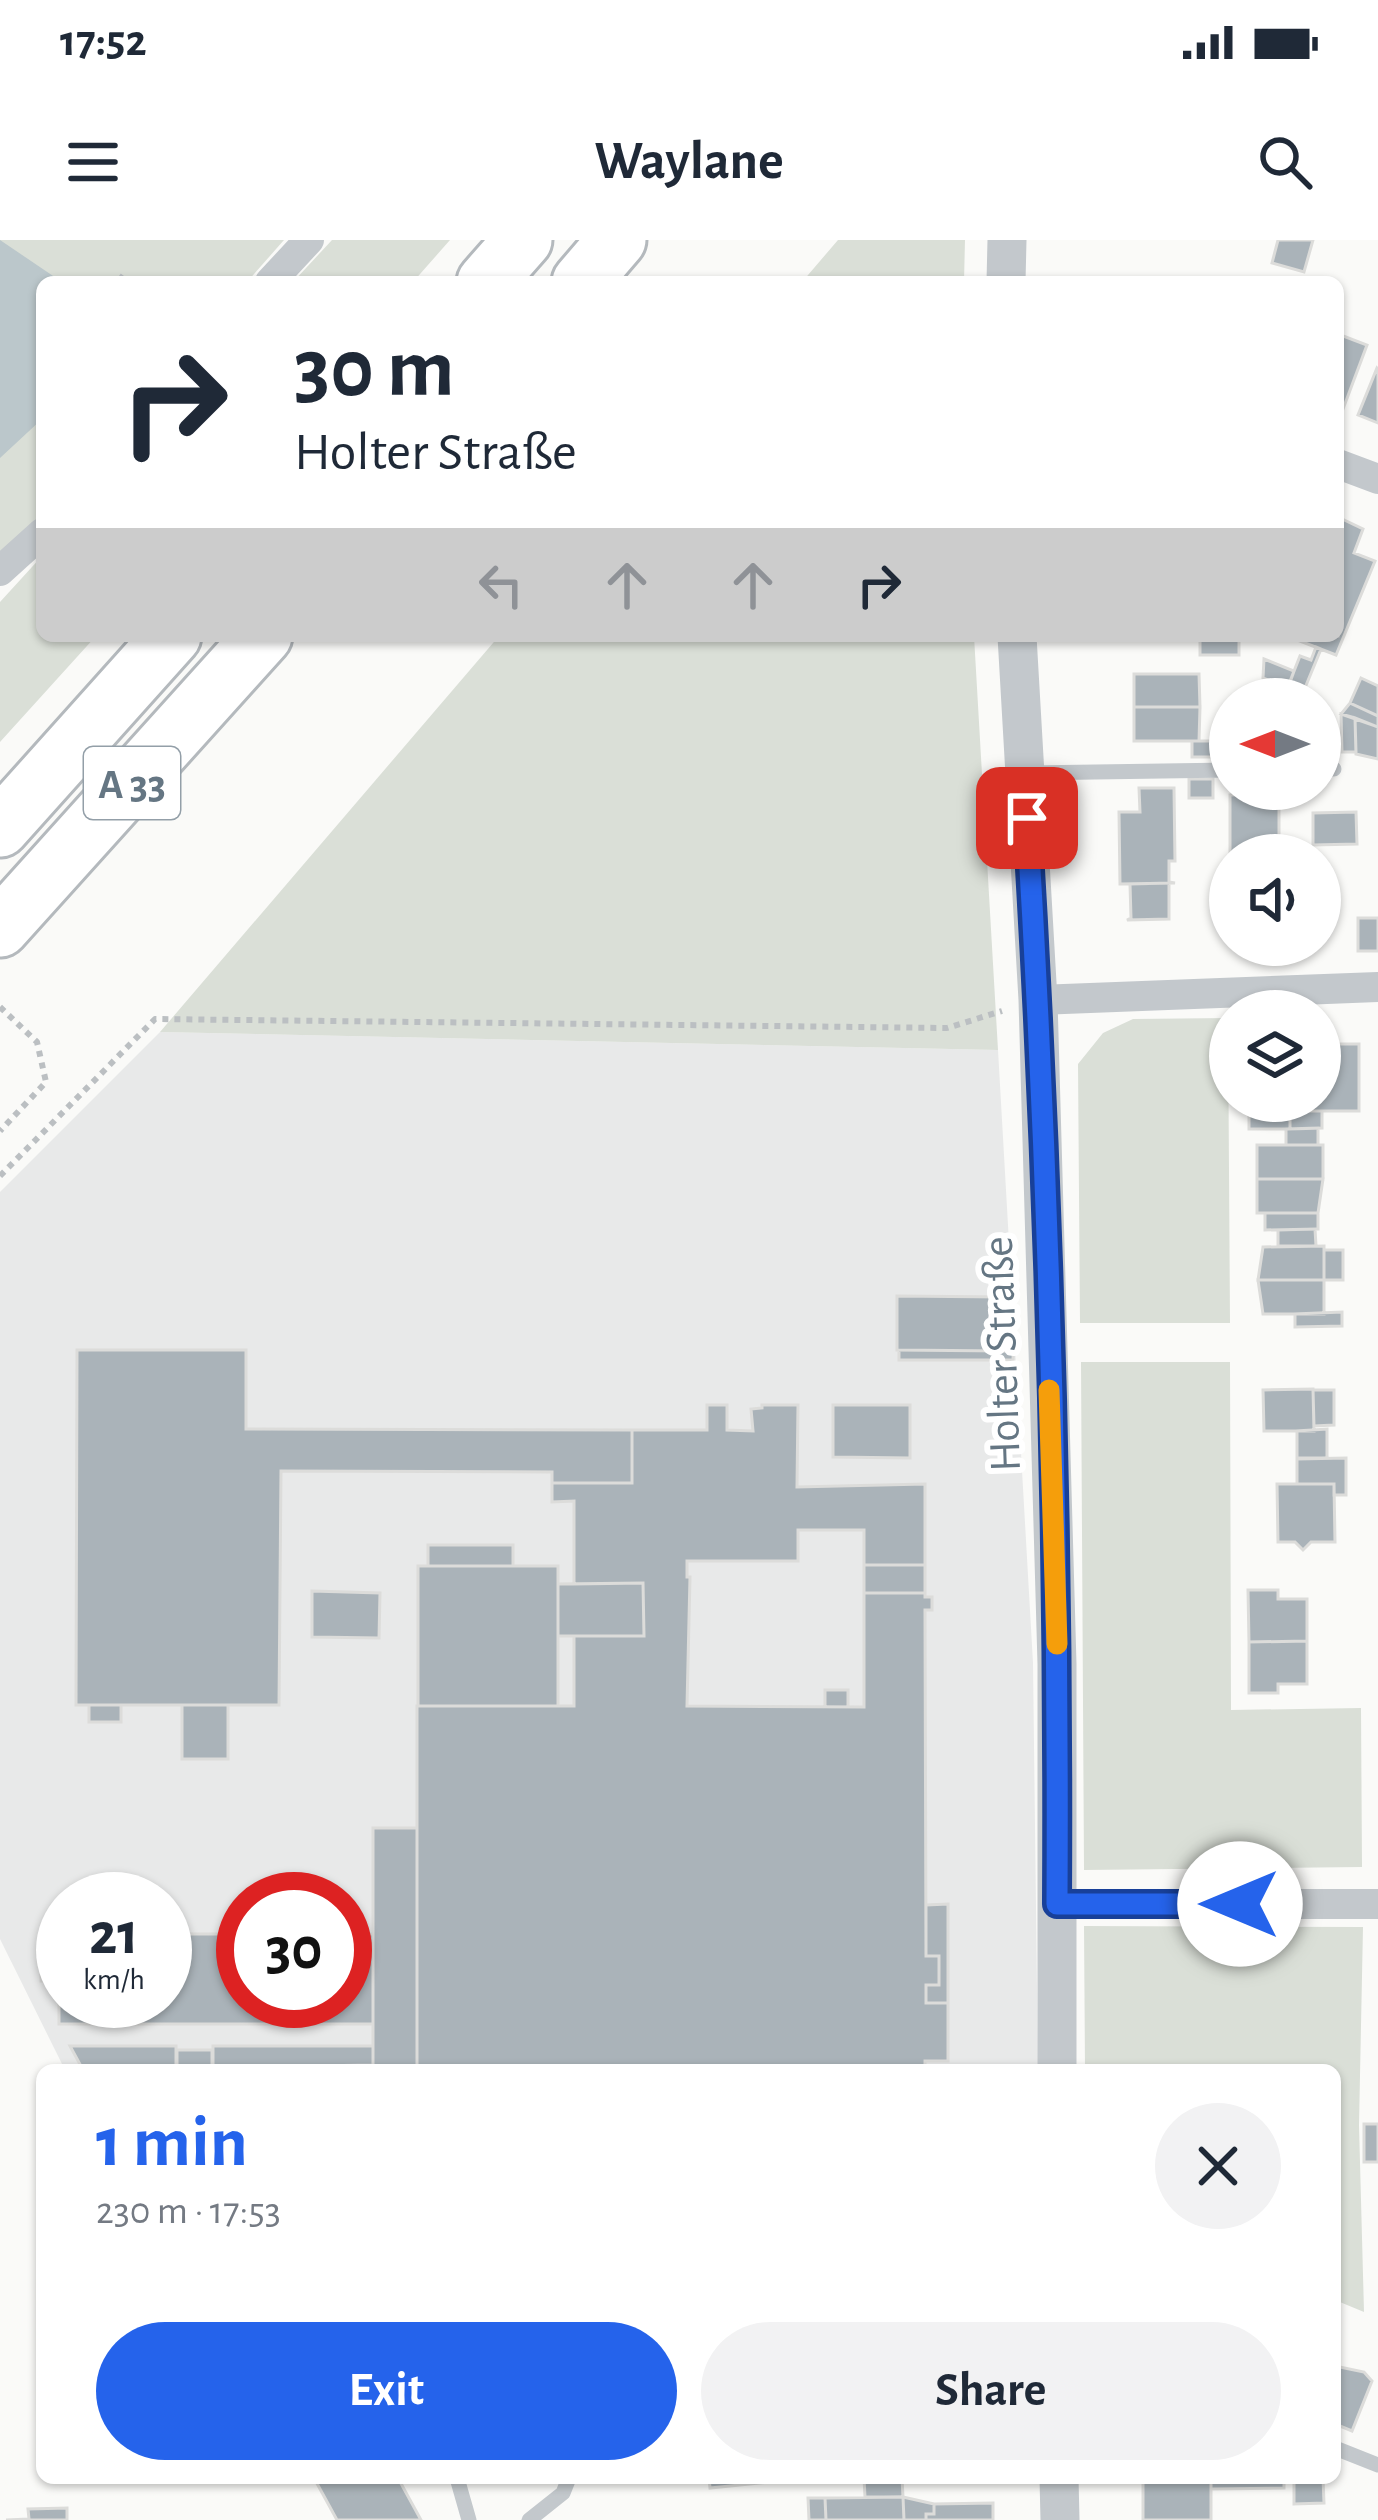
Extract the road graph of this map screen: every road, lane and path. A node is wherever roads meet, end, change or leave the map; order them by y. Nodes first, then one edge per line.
1 (308, 240) edge
2 (524, 240) edge
3 (617, 240) edge
4 (1007, 240) edge
5 (275, 276) edge
6 (491, 276) edge
7 (585, 276) edge
8 (1006, 276) edge
9 (1344, 466) edge
10 (1378, 479) edge
11 (36, 538) edge
12 (0, 571) edge
13 (167, 642) edge
14 (258, 642) edge
15 (1017, 642) edge
16 (1209, 770) edge
17 (1025, 773) junction
18 (0, 828) edge
19 (0, 928) edge
20 (1378, 987) edge
21 (1024, 1004) junction
22 (0, 1007) edge
23 (0, 1131) edge
24 (0, 1176) edge
25 (1057, 1904) junction
26 (1378, 1904) edge
27 (1057, 2064) edge
28 (1341, 2450) edge
29 (1378, 2464) edge
30 (459, 2484) edge
31 (567, 2484) edge
32 (1059, 2484) edge
33 (469, 2520) edge
34 (529, 2520) edge
35 (1060, 2520) edge

1 - 5 street
2 - 6 highway
3 - 7 highway
4 - 8 street
9 - 10 street
11 - 12 street
13 - 18 highway, A 33
14 - 19 highway, A 33
15 - 17 street, Holter Straße
16 - 17 lane
17 - 21 street, Holter Straße
20 - 21 street
21 - 24 path
21 - 25 street, Holter Straße
22 - 23 path
25 - 26 street
25 - 27 street, Holter Straße
28 - 29 lane
30 - 33 lane
31 - 34 lane
32 - 35 street

